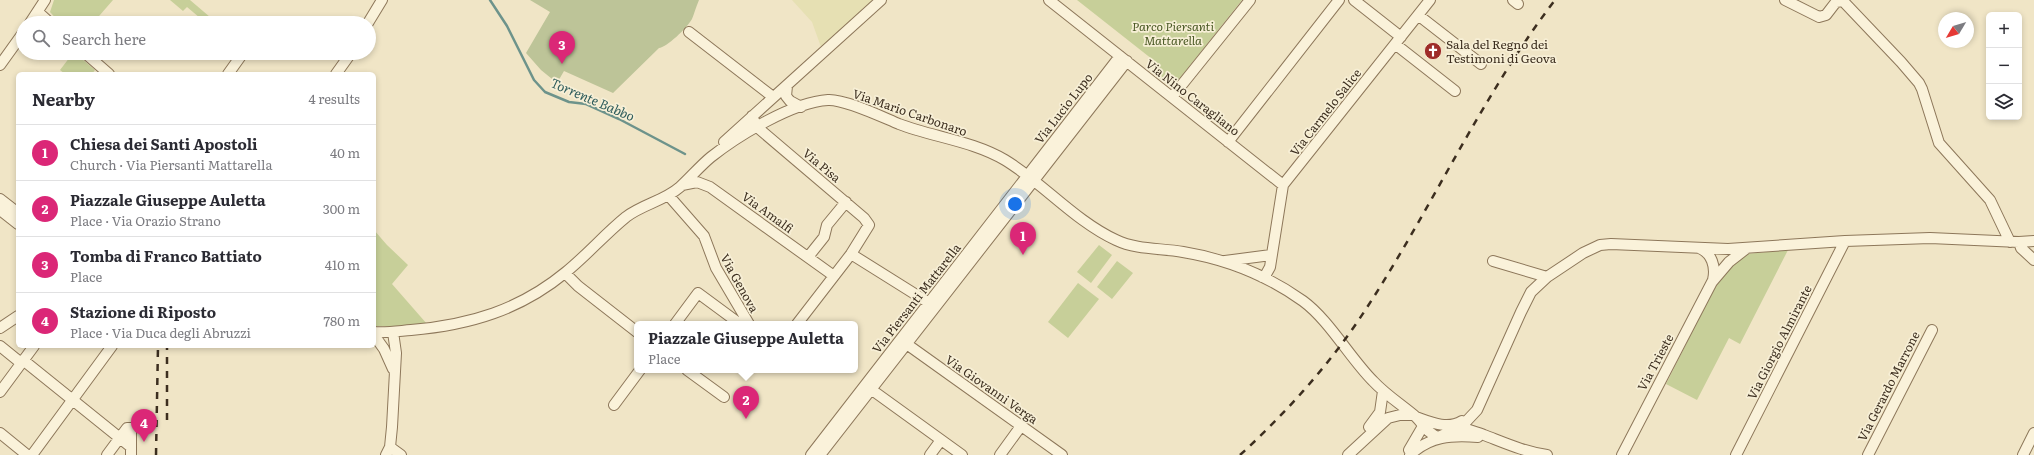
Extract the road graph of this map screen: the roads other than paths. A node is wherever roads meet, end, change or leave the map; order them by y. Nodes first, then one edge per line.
1 (45, 0) edge
2 (382, 0) edge
3 (881, 0) edge
4 (1250, 0) edge
5 (1339, 0) edge
6 (1354, 0) edge
7 (1430, 0) edge
8 (1785, 0) edge
9 (1056, 2) edge
10 (38, 12) junction
11 (1418, 15) junction
12 (35, 16) edge
13 (42, 16) edge
14 (372, 16) edge
15 (689, 32) dead end
16 (1398, 40) junction
17 (16, 43) edge
18 (1123, 59) junction
19 (92, 60) edge
20 (237, 60) edge
21 (346, 60) edge
22 (1481, 64) dead end
23 (0, 65) edge
24 (107, 72) edge
25 (229, 72) edge
26 (337, 72) edge
27 (787, 86) junction
28 (1455, 91) dead end
29 (773, 97) junction
30 (1172, 97) junction
31 (800, 107) junction
32 (752, 116) junction
33 (757, 127) junction
34 (1228, 142) junction
35 (709, 158) junction
36 (1030, 179) junction
37 (682, 185) junction
38 (1284, 185) junction
39 (669, 196) junction
40 (0, 198) edge
41 (846, 202) junction
42 (0, 210) edge
43 (16, 211) edge
44 (16, 222) edge
45 (2034, 240) edge
46 (1845, 241) junction
47 (2014, 242) junction
48 (1751, 247) junction
49 (1699, 248) junction
50 (1724, 249) junction
51 (851, 254) junction
52 (808, 257) junction
53 (1269, 258) junction
54 (2034, 260) edge
55 (1225, 261) junction
56 (1493, 261) dead end
57 (1718, 268) junction
58 (565, 273) junction
59 (834, 276) junction
60 (1260, 277) junction
61 (1547, 277) junction
62 (1287, 291) junction
63 (932, 305) junction
64 (16, 317) edge
65 (677, 321) edge
66 (736, 321) edge
67 (747, 321) edge
68 (799, 321) edge
69 (0, 328) edge
70 (634, 330) edge
71 (1932, 330) dead end
72 (393, 332) junction
73 (376, 333) edge
74 (376, 336) edge
75 (903, 342) junction
76 (0, 346) edge
77 (32, 348) edge
78 (111, 348) edge
79 (22, 362) junction
80 (394, 370) junction
81 (876, 371) junction
82 (638, 373) edge
83 (691, 373) edge
84 (872, 390) junction
85 (1384, 391) junction
86 (0, 392) edge
87 (724, 397) dead end
88 (1482, 399) junction
89 (72, 400) junction
90 (1396, 402) junction
91 (614, 405) dead end
92 (1477, 410) junction
93 (1384, 415) junction
94 (1414, 416) junction
95 (1427, 424) junction
96 (1021, 426) junction
97 (1458, 426) junction
98 (0, 433) edge
99 (2034, 433) edge
100 (1487, 436) junction
101 (1438, 437) junction
102 (119, 438) junction
103 (941, 440) junction
104 (131, 451) edge
105 (388, 451) edge
106 (27, 455) edge
107 (32, 455) edge
108 (107, 455) edge
109 (401, 455) edge
110 (811, 455) edge
111 (820, 455) edge
112 (930, 455) edge
113 (962, 455) edge
114 (1000, 455) edge
115 (1062, 455) edge
116 (1344, 455) edge
117 (1348, 455) edge
118 (1406, 455) edge
119 (1410, 455) edge
120 (1547, 455) edge
121 (1622, 455) edge
122 (1736, 455) edge
123 (1868, 455) edge
124 (2023, 455) edge

1 - 10 street
2 - 14 street
3 - 27 street
4 - 30 street
5 - 34 street
6 - 16 street
7 - 11 street, Via Carmelo Salice
8 - 47 street
9 - 18 street, Via Nino Caragliano
10 - 12 street
10 - 13 street
11 - 16 street, Via Carmelo Salice
11 - 22 street
15 - 29 street
16 - 28 street
16 - 38 street, Via Carmelo Salice
17 - 23 street
18 - 30 street, Via Nino Caragliano
18 - 36 street, Via Lucio Lupo
19 - 24 street
20 - 25 street
21 - 26 street
27 - 29 street
27 - 31 street
29 - 32 street
30 - 34 street, Via Nino Caragliano
31 - 33 street, Via Mario Carbonaro
31 - 36 street, Via Mario Carbonaro
32 - 33 street
32 - 35 street
33 - 35 street, Via Mario Carbonaro
33 - 41 street, Via Pisa
34 - 38 street, Via Nino Caragliano
35 - 37 street, Via Mario Carbonaro
36 - 55 street, Via Mario Carbonaro
36 - 63 street, Via Piersanti Mattarella
37 - 39 street, Via Mario Carbonaro
37 - 52 street, Via Amalfi
38 - 53 street, Via Carmelo Salice
39 - 58 street, Via Mario Carbonaro
39 - 67 street, Via Genova
40 - 43 street
41 - 51 street, Via Pisa
41 - 52 street
42 - 44 street
45 - 47 street
46 - 47 street
46 - 48 street
46 - 122 street, Via Giorgio Almirante
47 - 54 street
48 - 50 street
48 - 57 street
49 - 50 street
49 - 57 street
49 - 61 street
50 - 57 street
51 - 59 street
51 - 63 street
52 - 59 street, Via Amalfi
53 - 55 street
53 - 60 street
53 - 60 street
53 - 62 street
55 - 60 street, Via Mario Carbonaro
56 - 61 street
57 - 121 street, Via Trieste
58 - 70 street
58 - 72 street, Via Mario Carbonaro
59 - 68 street
60 - 62 street, Via Mario Carbonaro
61 - 88 street
62 - 85 street, Via Mario Carbonaro
63 - 75 street, Via Piersanti Mattarella
64 - 69 street
65 - 66 street
71 - 123 street, Via Gerardo Marrone
72 - 73 street, Via Mario Carbonaro
72 - 80 street
74 - 80 street
75 - 81 street, Via Piersanti Mattarella
75 - 84 street, Via Piersanti Mattarella
75 - 96 street, Via Giovanni Verga
76 - 79 street
77 - 79 street
78 - 89 street
79 - 86 street
79 - 89 street
80 - 105 street
81 - 84 street
81 - 110 street, Via Piersanti Mattarella
82 - 91 street
83 - 87 street
84 - 103 street
84 - 111 street, Via Piersanti Mattarella
85 - 90 street, Via Mario Carbonaro
85 - 93 street
88 - 92 street
88 - 97 street
89 - 102 street
89 - 107 street
90 - 93 street
90 - 94 street, Via Mario Carbonaro
92 - 97 street
92 - 100 street
93 - 94 street
93 - 116 street
93 - 117 street
94 - 95 street
95 - 97 street
95 - 101 street
95 - 118 street
96 - 114 street
96 - 115 street, Via Giovanni Verga
97 - 100 street
97 - 101 street
98 - 106 street
99 - 124 street
100 - 101 street
100 - 120 street
101 - 119 street
102 - 104 street
102 - 104 street
102 - 108 street
103 - 112 street
103 - 113 street
105 - 109 street

